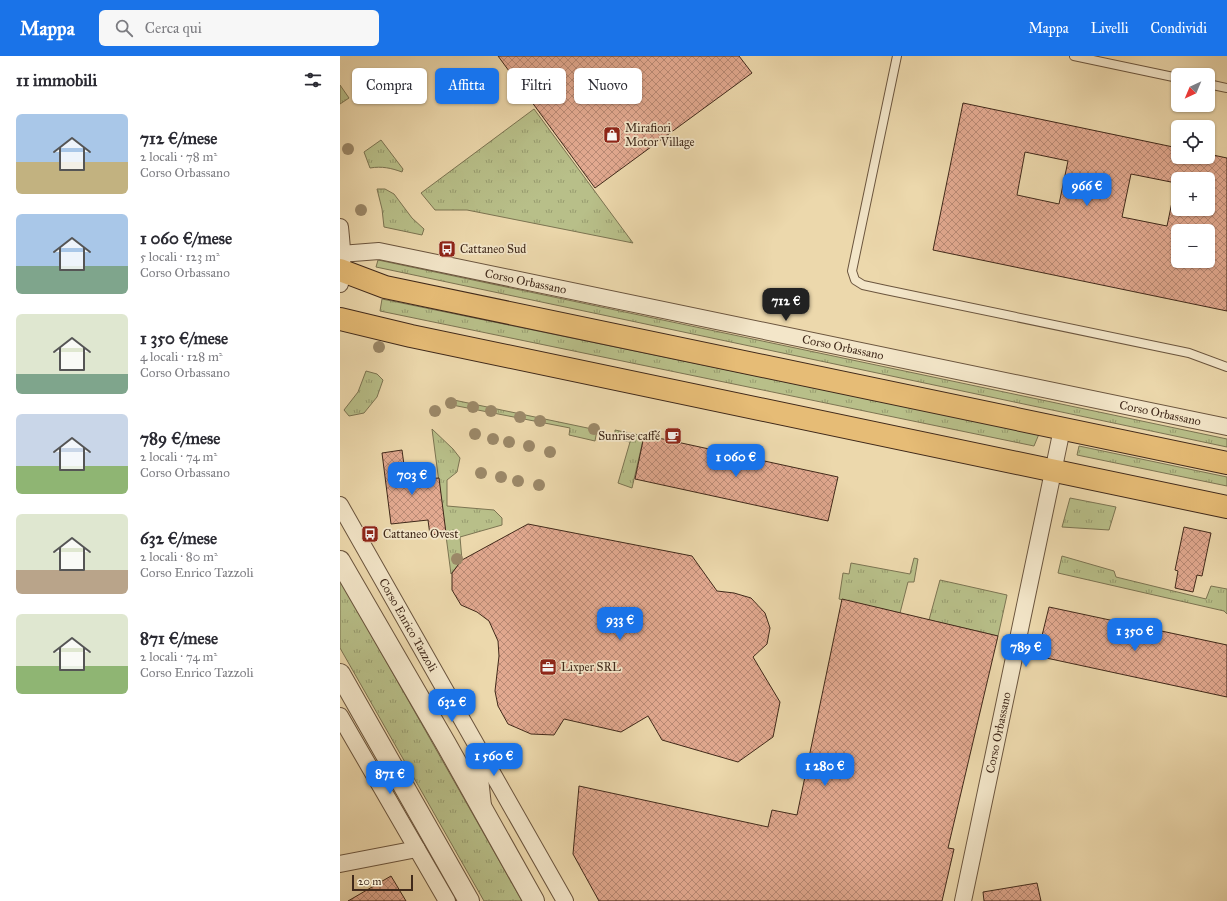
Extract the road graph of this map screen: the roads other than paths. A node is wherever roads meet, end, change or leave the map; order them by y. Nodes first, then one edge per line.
1 (897, 56) edge
2 (1074, 56) edge
3 (1171, 77) edge
4 (1215, 85) edge
5 (1227, 88) edge
6 (340, 227) edge
7 (341, 266) edge
8 (340, 320) edge
9 (1227, 367) edge
10 (1227, 427) edge
11 (1062, 429) junction
12 (1227, 463) edge
13 (1054, 470) junction
14 (340, 505) edge
15 (1227, 507) edge
16 (340, 561) edge
17 (340, 674) edge
18 (340, 716) edge
19 (477, 744) junction
20 (484, 812) junction
21 (418, 849) junction
22 (340, 864) edge
23 (447, 901) edge
24 (469, 901) edge
25 (534, 901) edge
26 (565, 901) edge
27 (963, 901) edge

1 - 9 lane
2 - 3 lane
4 - 5 lane
6 - 7 street
7 - 10 street, Corso Orbassano
7 - 11 main road
8 - 13 main road
11 - 12 main road
11 - 13 street, Corso Orbassano
13 - 15 main road
13 - 27 street, Corso Orbassano
14 - 19 street, Corso Enrico Tazzoli
16 - 20 street, Corso Enrico Tazzoli
17 - 24 street
18 - 21 street
19 - 20 street, Corso Enrico Tazzoli
19 - 26 street, Corso Enrico Tazzoli
20 - 25 street, Corso Enrico Tazzoli
21 - 22 street
21 - 23 street

